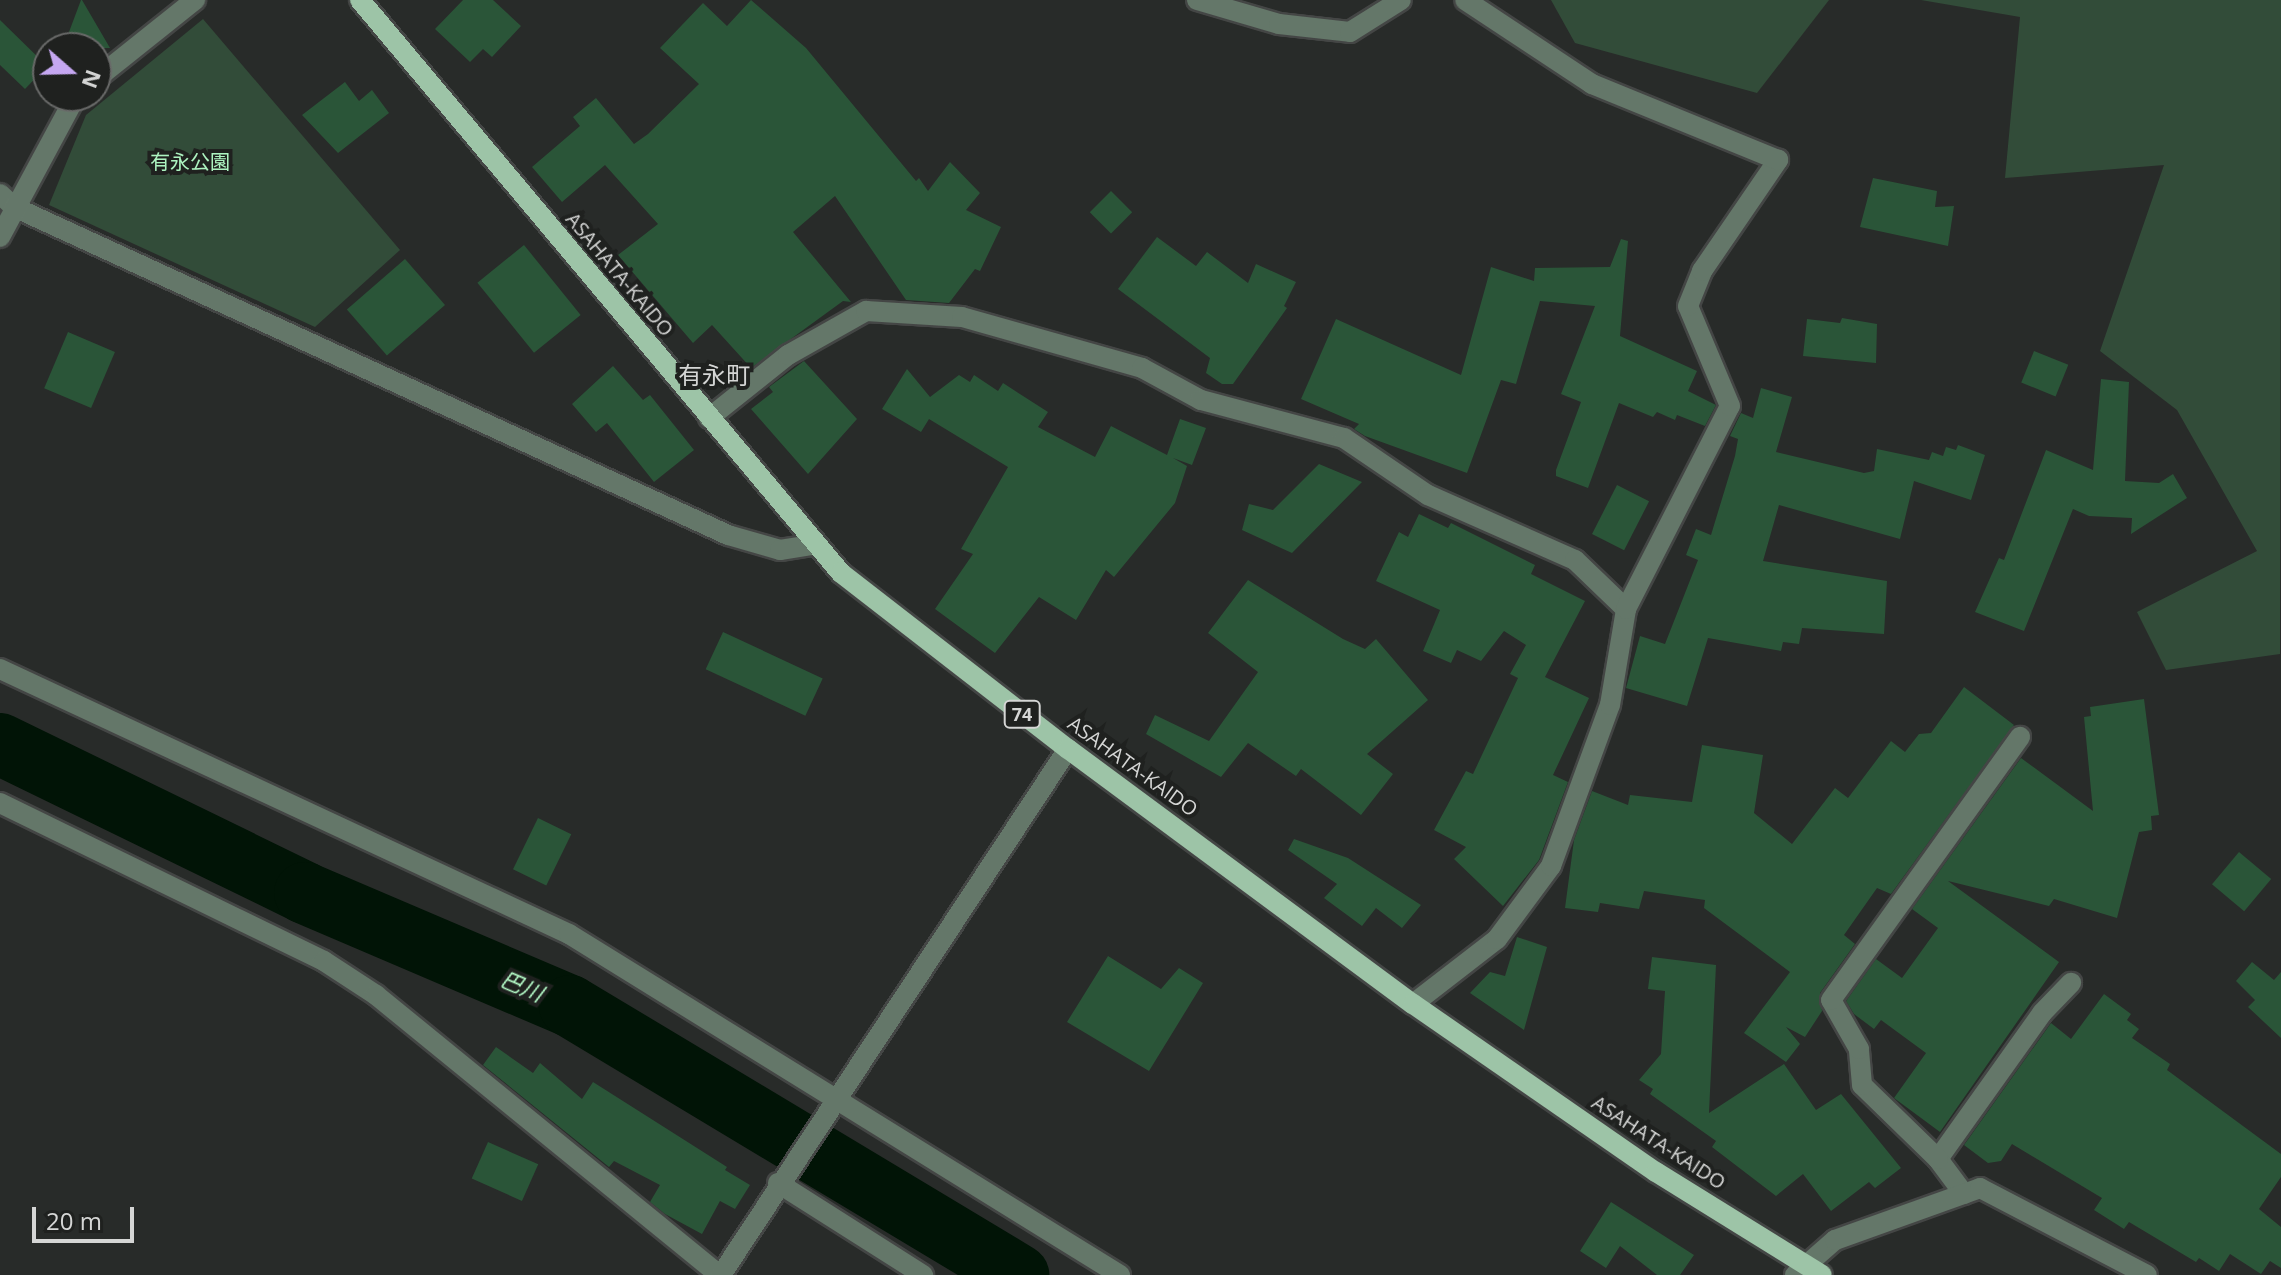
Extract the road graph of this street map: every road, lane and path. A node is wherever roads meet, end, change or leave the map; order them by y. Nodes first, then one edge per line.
1 (195, 0) edge
2 (360, 0) edge
3 (1197, 0) edge
4 (1401, 0) edge
5 (1465, 0) edge
6 (112, 66) edge
7 (65, 112) edge
8 (7, 200) edge
9 (0, 237) edge
10 (709, 418) junction
11 (816, 544) junction
12 (1626, 609) junction
13 (0, 669) edge
14 (2020, 737) dead end
15 (1068, 749) junction
16 (0, 803) edge
17 (2071, 983) dead end
18 (1413, 1004) junction
19 (837, 1098) junction
20 (1938, 1159) junction
21 (778, 1183) junction
22 (1964, 1194) junction
23 (1809, 1272) edge
24 (720, 1275) edge
25 (923, 1275) edge
26 (1120, 1275) edge
27 (2147, 1275) edge

1 - 6 street
2 - 10 main road, ASAHATA-KAIDO / 74
3 - 4 street
5 - 12 street
7 - 8 street
8 - 9 street
8 - 11 street
10 - 11 main road, ASAHATA-KAIDO / 74
10 - 12 street
11 - 15 main road, ASAHATA-KAIDO / 74
12 - 18 street
13 - 19 street
14 - 20 street
15 - 18 main road, ASAHATA-KAIDO / 74
15 - 19 street
16 - 24 street
17 - 20 street
18 - 23 main road, ASAHATA-KAIDO / 74
19 - 21 street
19 - 26 street
20 - 22 street
21 - 24 street
21 - 25 street
22 - 23 street
22 - 27 street

